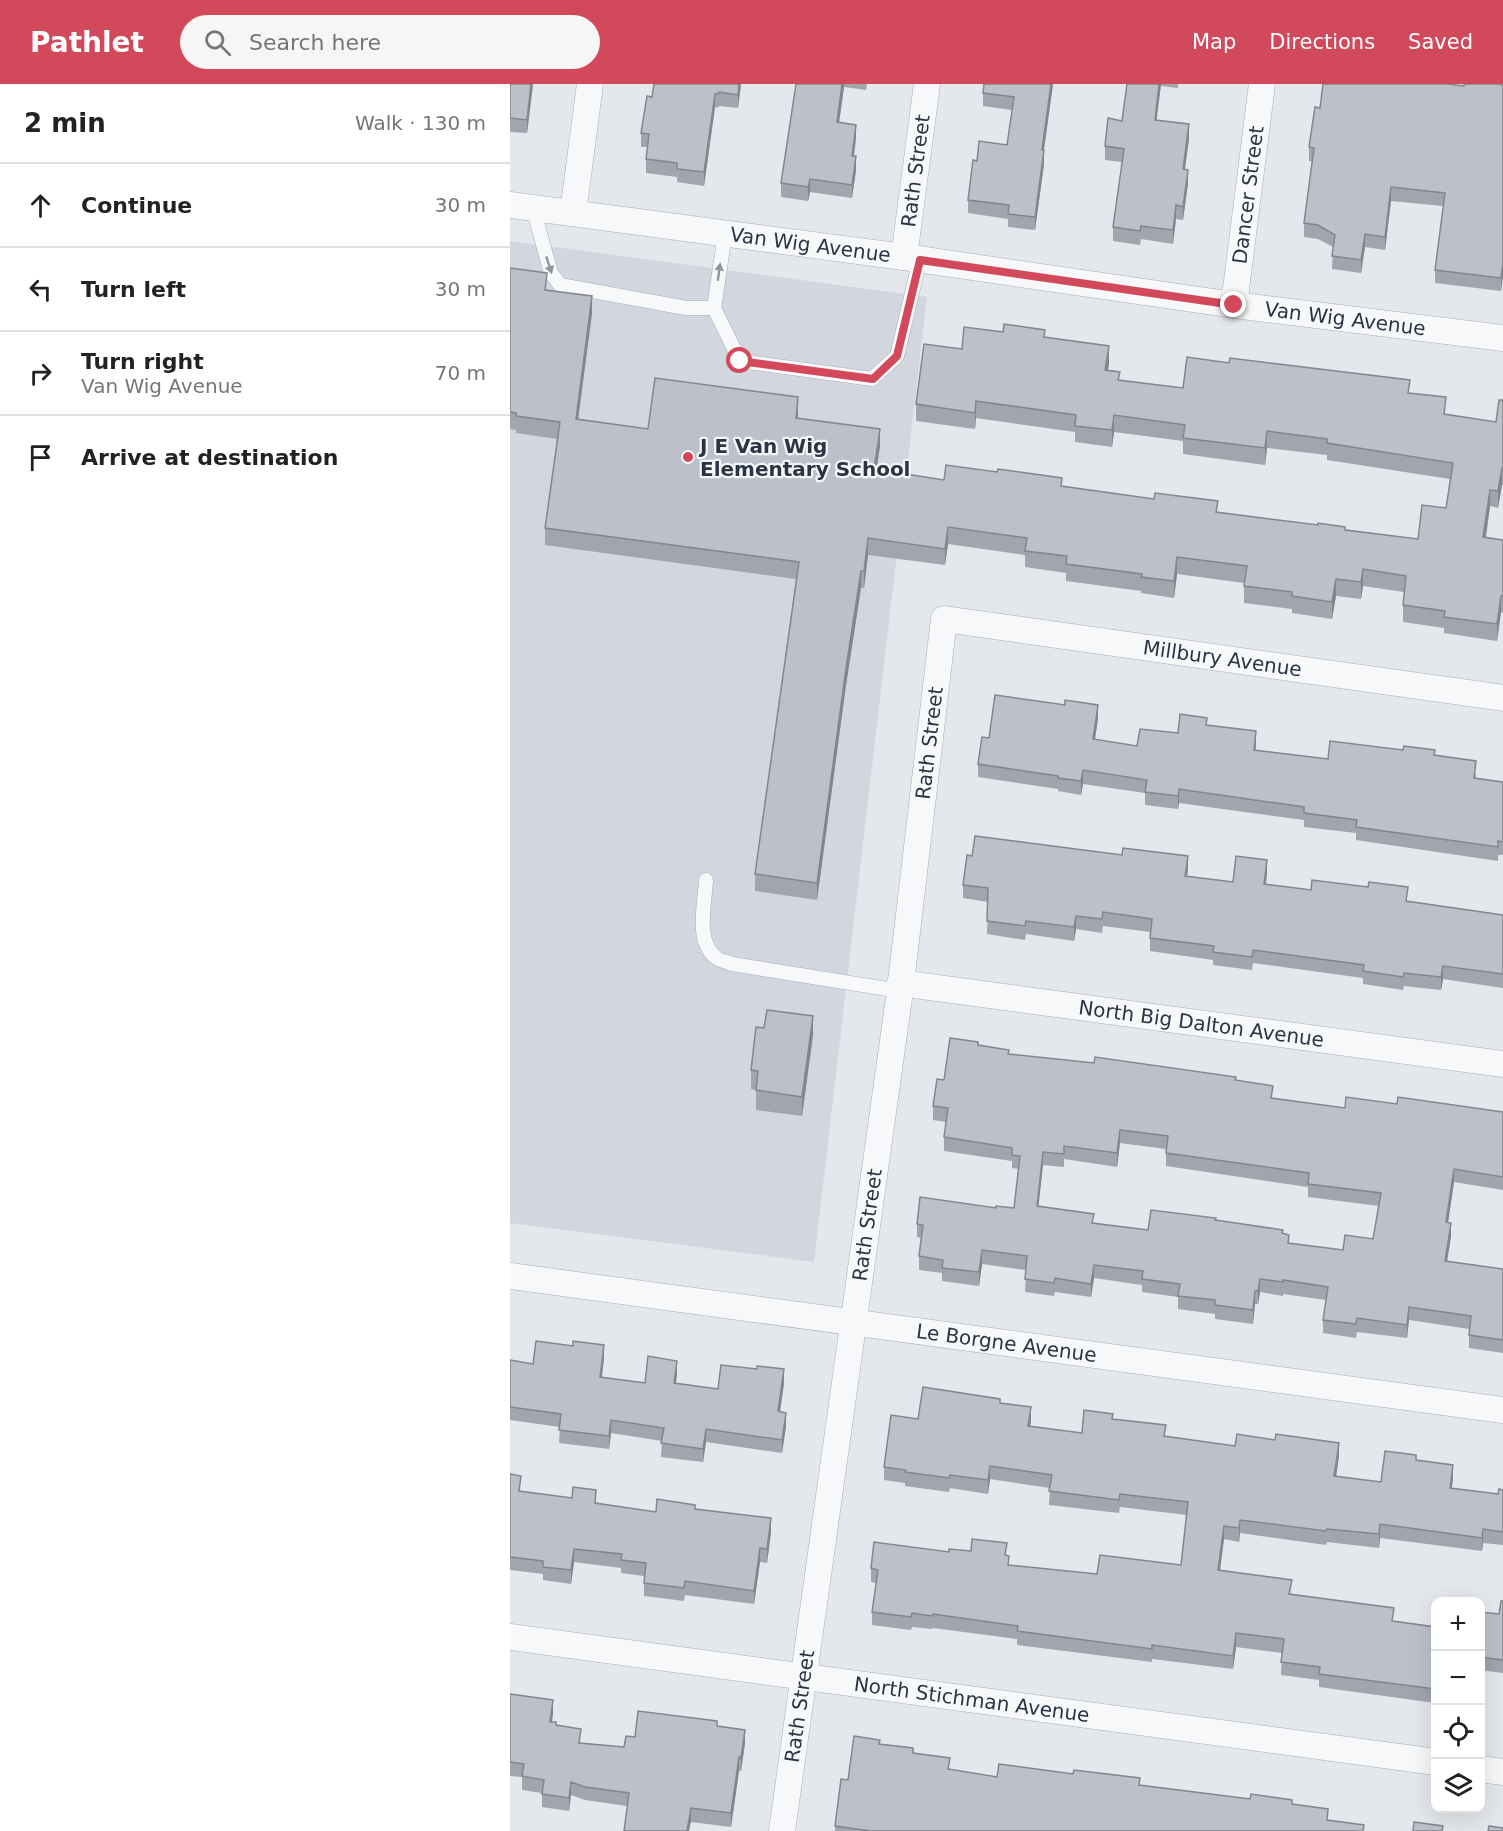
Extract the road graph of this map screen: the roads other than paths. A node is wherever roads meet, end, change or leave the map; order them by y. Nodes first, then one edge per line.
1 (590, 84) edge
2 (927, 84) edge
3 (1262, 84) edge
4 (522, 207) edge
5 (573, 213) junction
6 (725, 234) junction
7 (912, 258) junction
8 (1234, 305) junction
9 (714, 308) junction
10 (1503, 338) edge
11 (944, 619) joint
12 (1503, 698) edge
13 (706, 880) dead end
14 (900, 987) junction
15 (1503, 1064) edge
16 (510, 1275) edge
17 (853, 1321) junction
18 (1503, 1410) edge
19 (510, 1637) edge
20 (804, 1677) junction
21 (1431, 1761) edge
22 (1485, 1769) edge
23 (1503, 1772) edge
24 (782, 1831) edge

1 - 5 street
2 - 7 street, Rath Street
3 - 8 street, Dancer Street
4 - 5 street, Van Wig Avenue
4 -> 9 lane
5 - 6 street, Van Wig Avenue
6 - 7 street, Van Wig Avenue
9 -> 6 lane
7 - 8 street, Van Wig Avenue
7 - 9 lane
8 - 10 street, Van Wig Avenue
11 - 12 street, Millbury Avenue
11 - 14 street, Rath Street
13 - 14 lane
14 - 15 street, North Big Dalton Avenue
14 - 17 street, Rath Street
16 - 17 street, Le Borgne Avenue
17 - 18 street, Le Borgne Avenue
17 - 20 street, Rath Street
19 - 20 street, North Stichman Avenue
20 - 21 street, North Stichman Avenue
20 - 24 street, Rath Street
22 - 23 street

